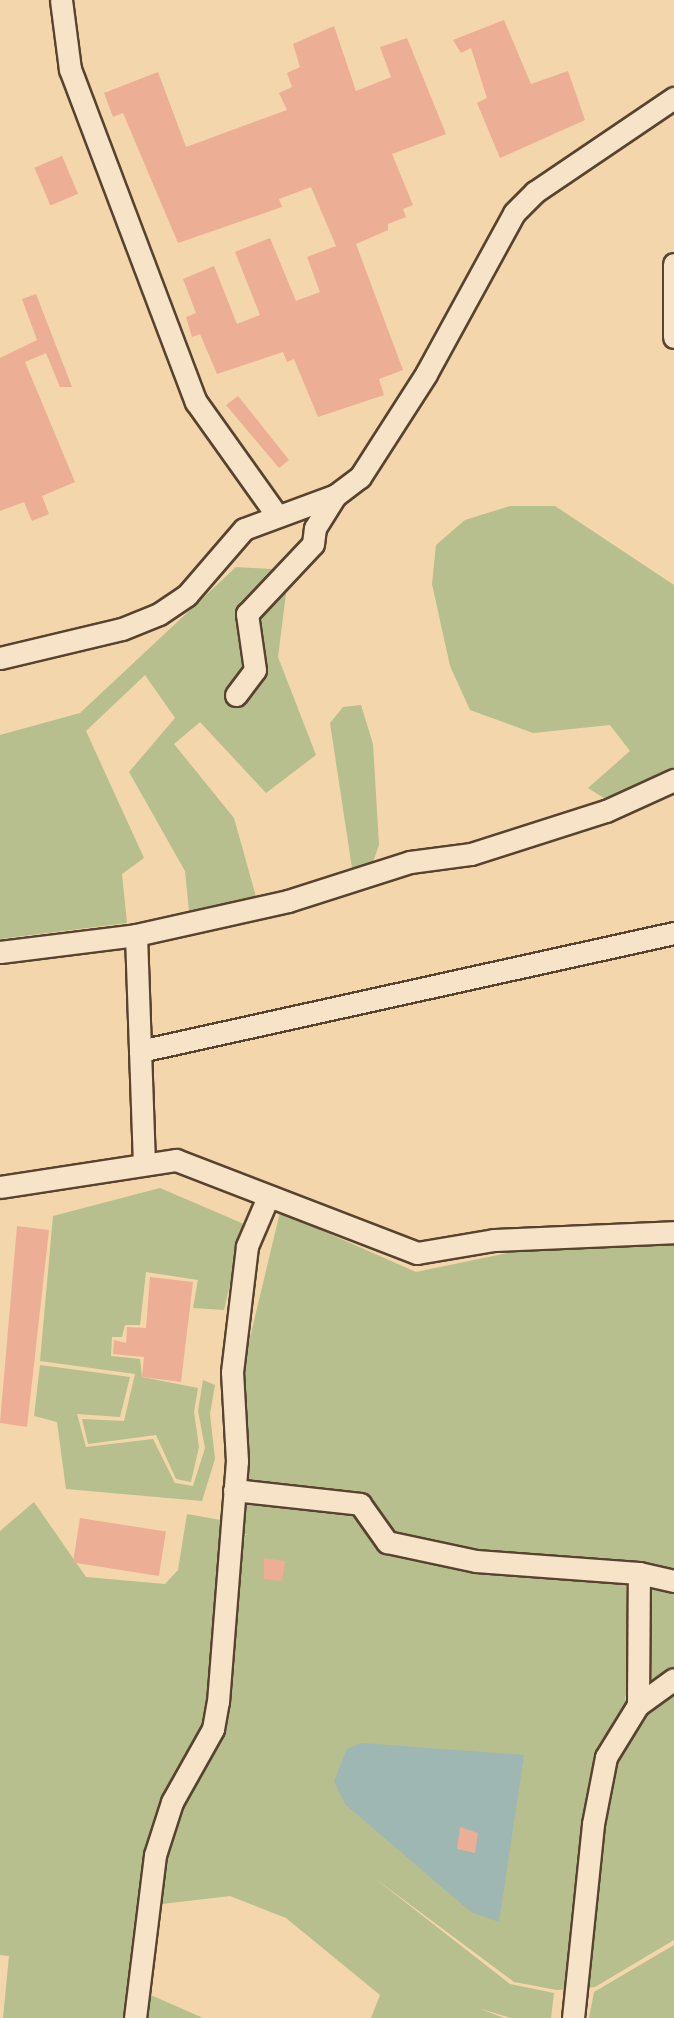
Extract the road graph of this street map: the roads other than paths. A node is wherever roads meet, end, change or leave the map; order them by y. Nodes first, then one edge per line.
1 (61, 0) edge
2 (674, 98) edge
3 (674, 264) edge
4 (674, 337) edge
5 (336, 495) junction
6 (276, 514) junction
7 (0, 658) edge
8 (236, 695) dead end
9 (674, 780) edge
10 (674, 933) edge
11 (136, 935) junction
12 (0, 952) edge
13 (140, 1051) junction
14 (144, 1164) junction
15 (0, 1187) edge
16 (268, 1197) junction
17 (674, 1232) edge
18 (234, 1490) junction
19 (639, 1573) junction
20 (674, 1581) edge
21 (674, 1679) edge
22 (638, 1705) junction
23 (135, 2018) edge
24 (573, 2018) edge

1 - 6 street
2 - 5 street
3 - 4 street
5 - 6 street
5 - 8 street
6 - 7 street
9 - 11 street
10 - 13 street
11 - 12 street
11 - 13 street
13 - 14 street
14 - 15 street
14 - 16 street
16 - 17 street
16 - 18 street
18 - 19 street
18 - 23 street
19 - 20 street
19 - 22 street
21 - 22 street
22 - 24 street

